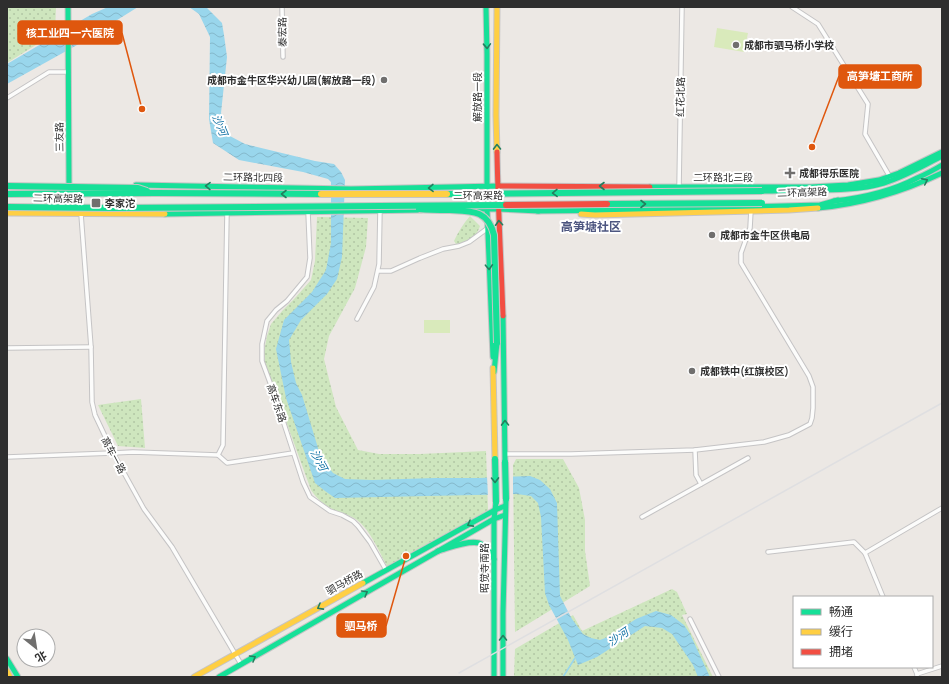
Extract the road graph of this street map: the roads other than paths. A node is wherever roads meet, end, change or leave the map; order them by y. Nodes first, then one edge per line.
1 (282, 7) edge
2 (486, 7) edge
3 (497, 7) edge
4 (682, 7) edge
5 (792, 7) edge
6 (68, 8) edge
7 (283, 57) dead end
8 (68, 72) junction
9 (7, 98) edge
10 (942, 152) edge
11 (942, 156) edge
12 (942, 165) edge
13 (942, 172) edge
14 (890, 177) junction
15 (7, 185) edge
16 (69, 185) junction
17 (487, 186) junction
18 (498, 186) junction
19 (679, 187) junction
20 (155, 193) junction
21 (7, 194) edge
22 (838, 200) junction
23 (393, 206) junction
24 (7, 208) edge
25 (487, 209) junction
26 (498, 209) junction
27 (380, 210) junction
28 (751, 210) junction
29 (537, 211) junction
30 (308, 212) junction
31 (7, 213) edge
32 (227, 213) junction
33 (81, 214) junction
34 (488, 228) junction
35 (378, 270) junction
36 (357, 319) dead end
37 (92, 347) junction
38 (7, 348) edge
39 (494, 372) junction
40 (695, 450) junction
41 (294, 453) junction
42 (113, 454) junction
43 (505, 454) junction
44 (218, 455) junction
45 (7, 457) edge
46 (748, 458) dead end
47 (701, 484) junction
48 (505, 506) junction
49 (942, 508) edge
50 (495, 510) junction
51 (505, 516) junction
52 (642, 517) dead end
53 (494, 519) junction
54 (438, 550) junction
55 (768, 552) dead end
56 (865, 553) junction
57 (494, 559) junction
58 (386, 570) junction
59 (883, 596) edge
60 (690, 618) dead end
61 (235, 654) junction
62 (7, 659) edge
63 (241, 664) junction
64 (942, 666) edge
65 (7, 671) edge
66 (917, 675) edge
67 (10, 677) edge
68 (18, 677) edge
69 (194, 677) edge
70 (219, 677) edge
71 (494, 677) edge
72 (503, 677) edge
73 (719, 677) edge

1 - 7 street, 泰宏路
2 -> 17 main road, 解放路一段
18 -> 3 main road, 解放路一段
4 - 19 street, 红花北路
5 - 14 street
6 - 8 main road, 三友路
8 - 9 street
8 - 16 main road, 三友路
10 - 14 main road, 二环路北三段
11 -> 20 main road, 二环高架路, bridge
12 - 22 main road, 二环高架路
28 -> 13 main road
14 - 19 main road, 二环路北三段
15 - 16 main road, 二环路北四段
15 - 20 main road, bridge
17 -> 16 main road, 二环路北四段
16 - 33 main road, 三友路
17 - 18 main road, 二环路北四段
17 - 25 main road, 解放路一段
19 -> 18 main road, 二环路北三段
18 - 26 main road, 解放路一段
20 - 21 main road, 二环高架路, bridge
23 -> 22 main road, 二环高架路, bridge
22 - 29 main road
23 - 24 main road, 二环高架路, bridge
23 - 39 main road, bridge
25 - 26 main road
25 - 27 main road
25 - 34 main road, 解放路一段
26 - 29 main road
43 -> 26 main road, 解放路一段
27 - 30 main road
27 - 35 street
28 - 29 main road
28 - 40 street
30 - 32 main road
30 - 41 street, 高车东路
31 - 33 main road
32 - 33 main road
32 - 44 street
33 - 37 street, 高车一路
34 - 35 street
34 -> 39 main road, 解放路一段
35 - 36 street
37 - 38 street
37 - 42 street, 高车一路
39 -> 50 main road, 昭觉寺南路, bridge
40 - 43 street
40 - 47 street
41 - 44 street
41 - 58 street, 高车东路
42 - 44 street
42 - 45 street
42 - 61 street, 高车一路
43 - 48 main road, 昭觉寺南路, bridge
46 - 47 street
47 - 52 street
48 - 50 main road, 驷马桥路
48 - 51 main road, 昭觉寺南路
49 - 56 street
50 - 53 main road, 昭觉寺南路
50 -> 58 main road, 驷马桥路
51 - 53 main road, 驷马桥路
72 -> 51 main road, 昭觉寺南路
53 - 54 main road, 驷马桥路
53 - 57 main road, 昭觉寺南路
54 - 57 main road
63 -> 54 main road, 驷马桥路
55 - 56 street
56 - 59 street
57 - 71 main road, 昭觉寺南路
58 -> 61 main road, 驷马桥路
60 - 73 street
61 - 63 street, 高车一路
61 - 69 main road, 驷马桥路
62 - 68 main road
63 - 70 main road, 驷马桥路
64 - 66 street
65 - 67 main road

